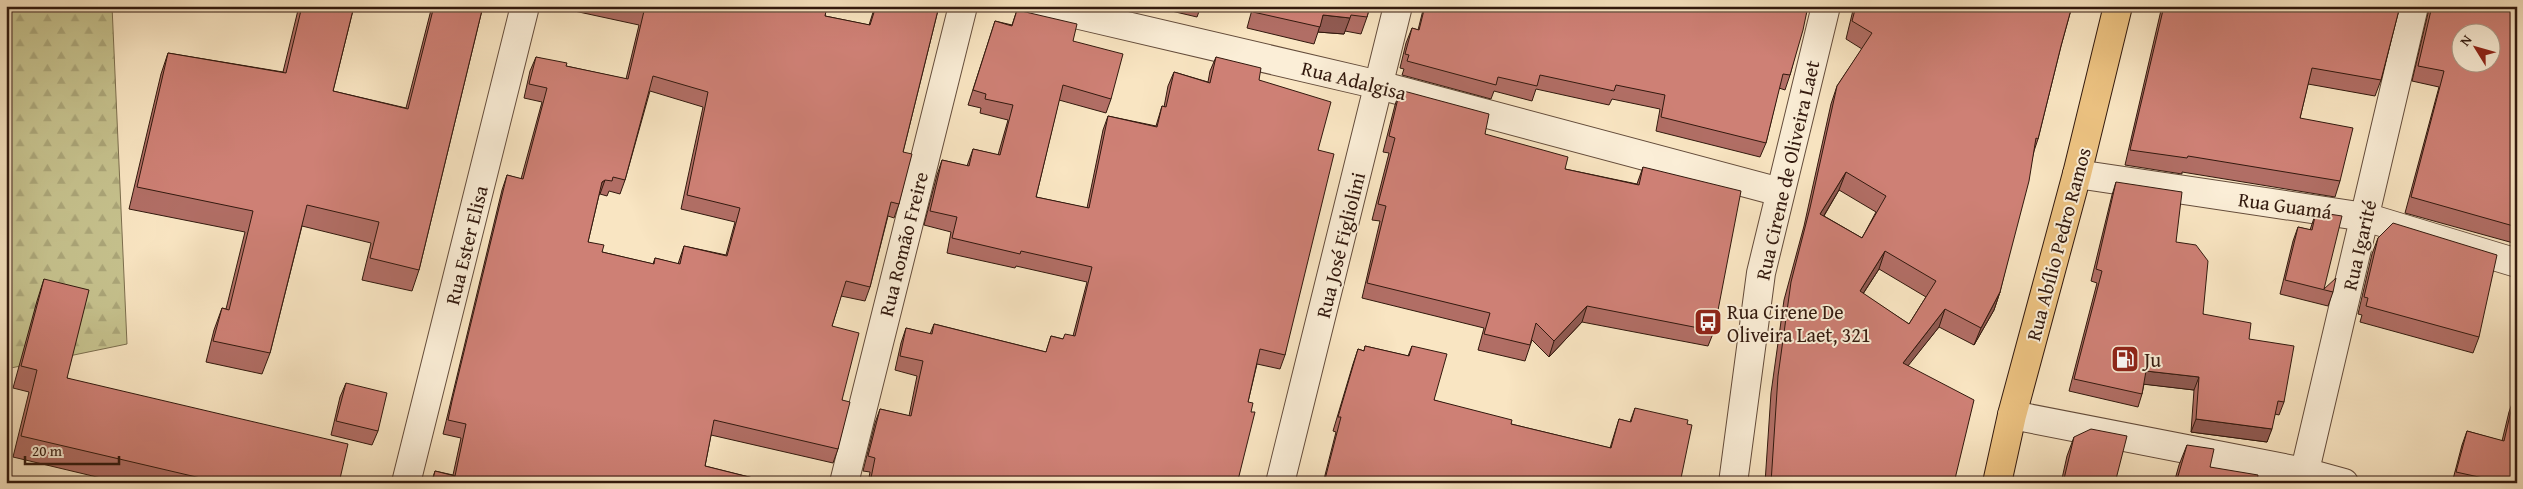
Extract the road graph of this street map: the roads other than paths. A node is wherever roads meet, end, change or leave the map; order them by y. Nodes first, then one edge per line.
1 (525, 6) edge
2 (962, 6) edge
3 (1041, 6) edge
4 (1398, 6) edge
5 (1826, 6) edge
6 (2118, 6) edge
7 (2414, 6) edge
8 (1380, 85) junction
9 (2077, 174) junction
10 (1780, 192) junction
11 (2365, 217) junction
12 (2517, 263) edge
13 (2012, 415) junction
14 (2303, 477) edge
15 (406, 483) edge
16 (844, 483) edge
17 (1280, 483) edge
18 (1733, 483) edge
19 (1997, 483) edge
20 (2344, 483) edge

1 - 15 street, Rua Ester Elisa
2 - 16 street, Rua Romão Freire
3 - 8 street, Rua Adalgisa
4 - 8 street, Rua José Figliolini
5 - 10 street, Rua Cirene de Oliveira Laet
6 - 9 main road, Rua Abílio Pedro Ramos
7 - 11 street, Rua Igarité
8 - 10 street, Rua Adalgisa
8 - 17 street, Rua José Figliolini
9 - 11 street, Rua Guamá
9 - 13 main road, Rua Abílio Pedro Ramos
10 - 18 street, Rua Cirene de Oliveira Laet
11 - 12 street, Rua Guamá
11 - 14 street, Rua Igarité
13 - 14 street
13 - 19 main road, Rua Abílio Pedro Ramos
14 - 20 street

